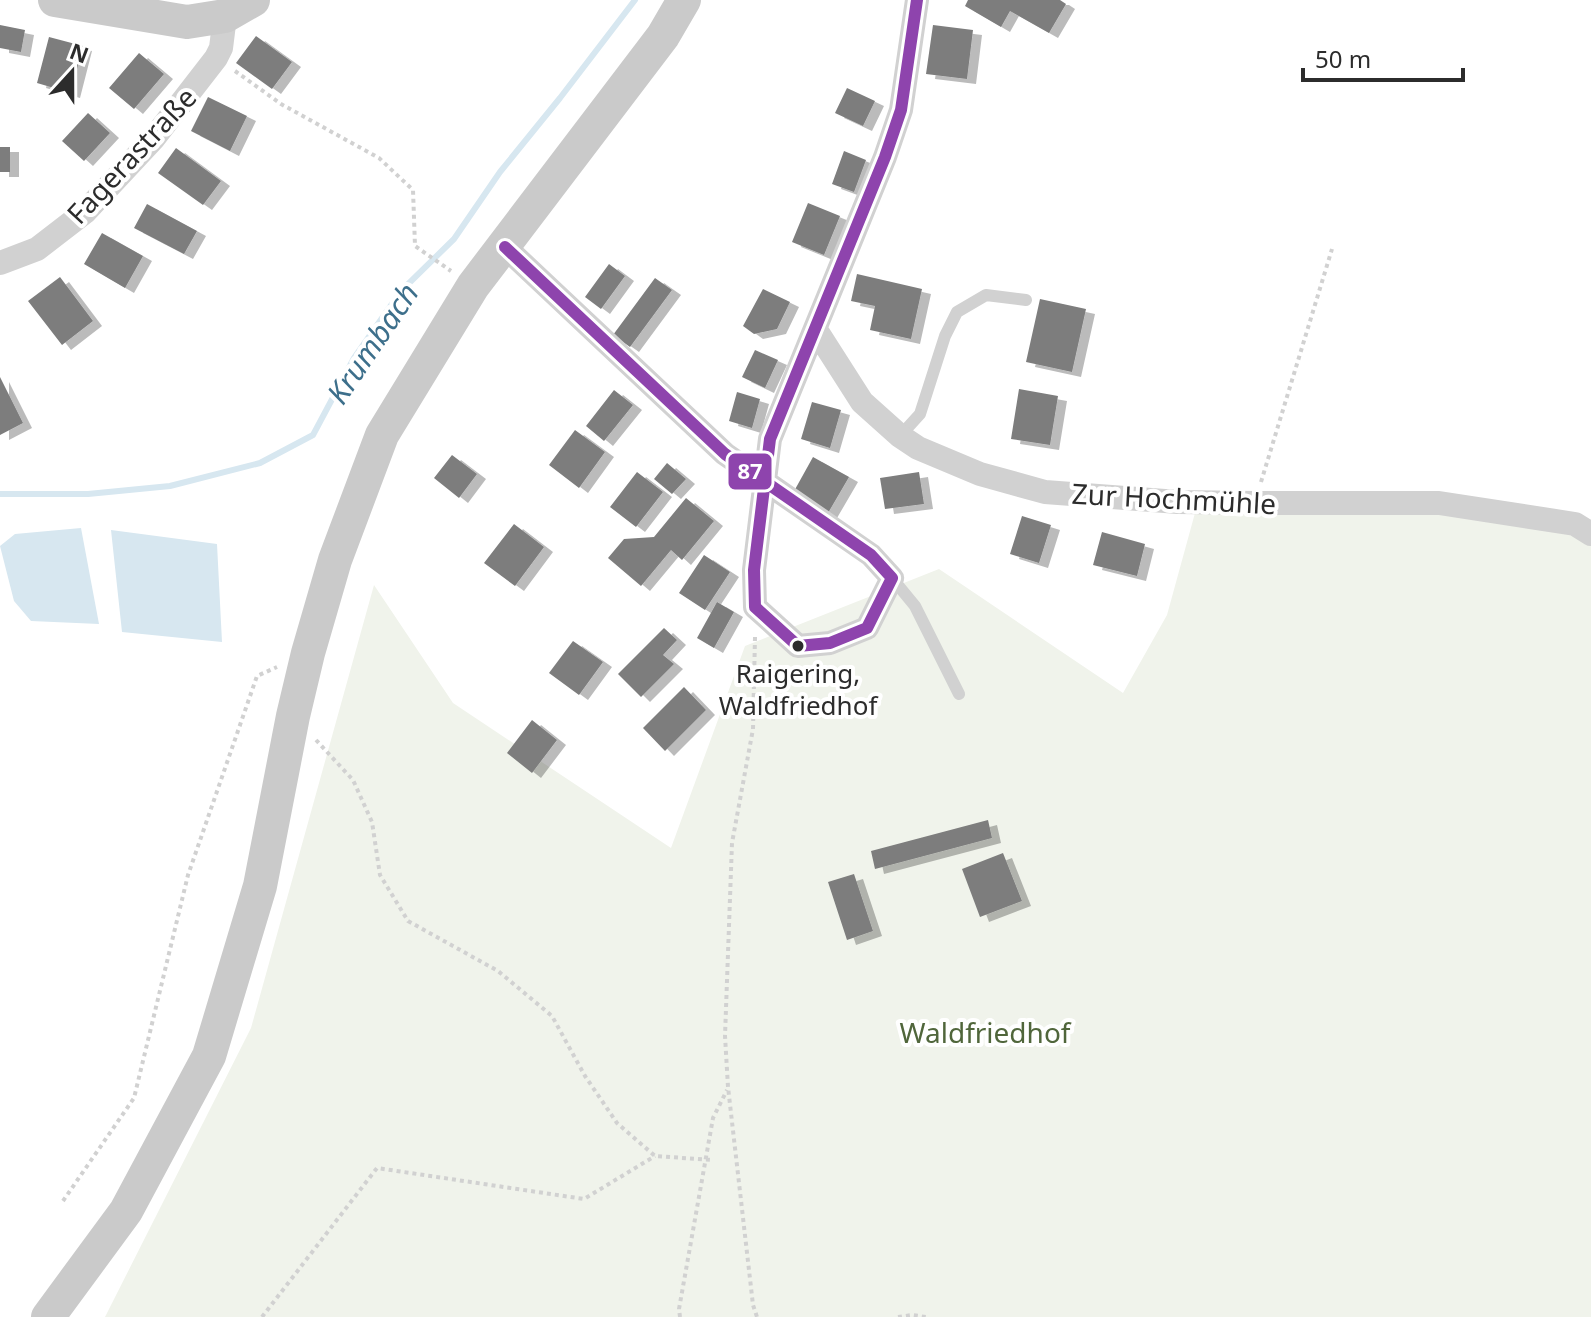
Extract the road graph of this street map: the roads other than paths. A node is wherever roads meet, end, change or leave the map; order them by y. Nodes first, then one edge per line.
1 (55, 0) edge
2 (684, 0) edge
3 (917, 0) edge
4 (239, 8) edge
5 (505, 247) junction
6 (0, 263) edge
7 (1026, 300) dead end
8 (816, 330) junction
9 (900, 436) junction
10 (765, 482) junction
11 (1591, 534) edge
12 (892, 578) junction
13 (959, 694) dead end
14 (48, 1317) edge

1 - 4 main road
2 - 5 main road
3 - 8 street
4 - 6 street, Fagerastraße
5 - 10 street
5 - 14 main road
7 - 9 lane
8 - 9 street, Zur Hochmühle
8 - 10 street
9 - 11 street, Zur Hochmühle
10 - 12 street
10 - 12 street
12 - 13 lane

